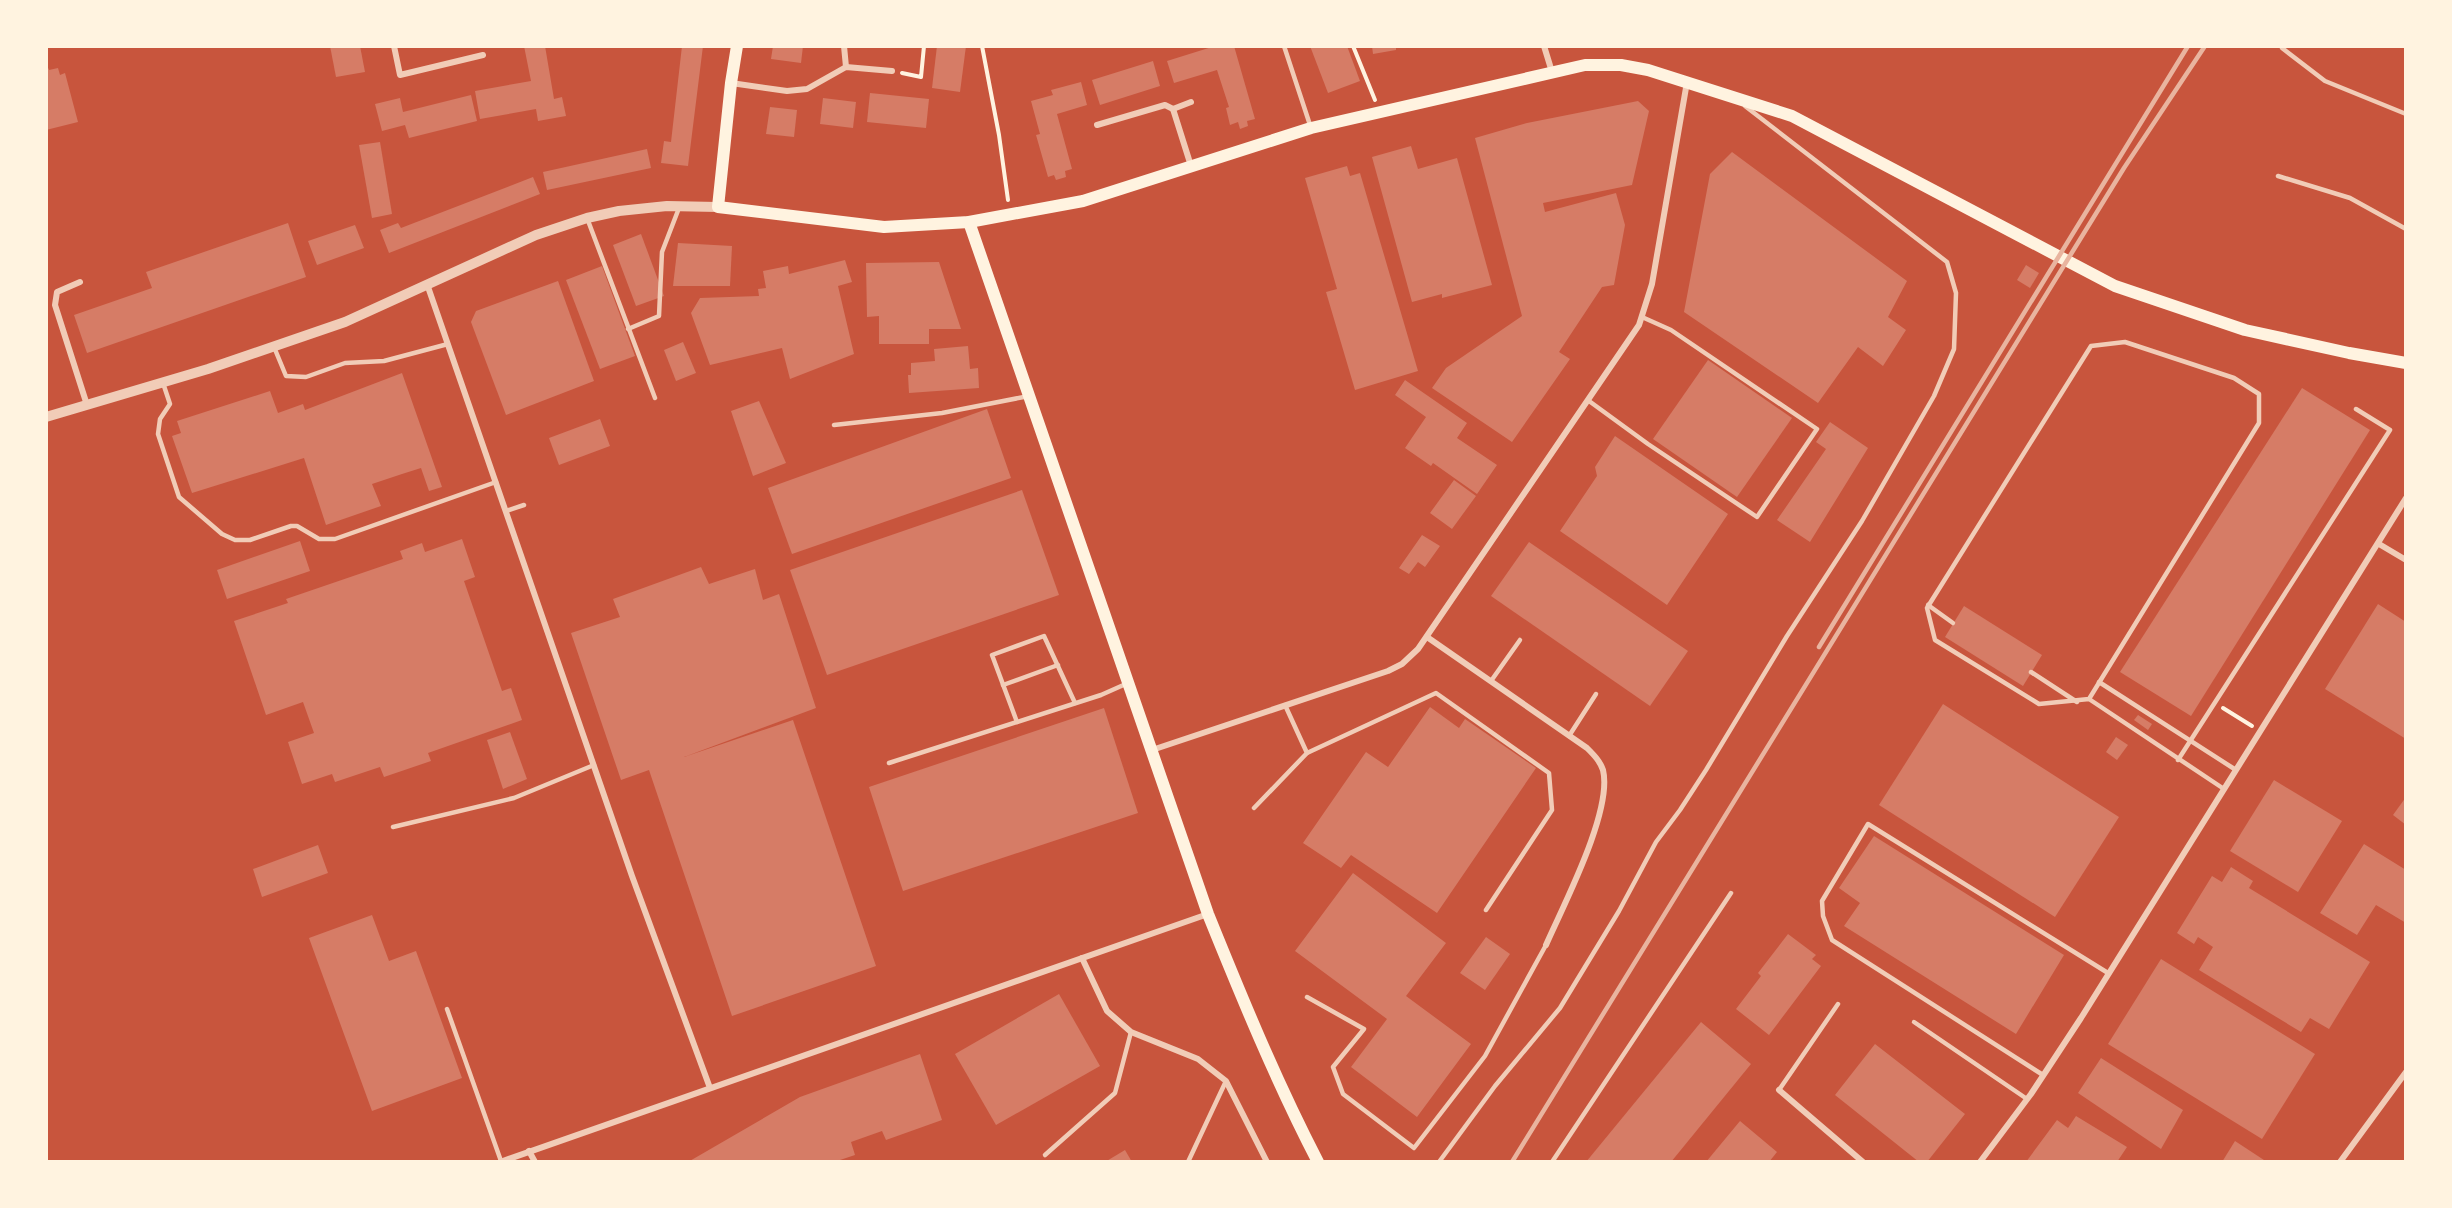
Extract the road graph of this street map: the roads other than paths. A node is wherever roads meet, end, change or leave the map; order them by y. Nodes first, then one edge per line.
1 (394, 46) edge
2 (737, 46) edge
3 (844, 46) edge
4 (1284, 46) edge
5 (1544, 46) edge
6 (2282, 48) dead end
7 (483, 55) dead end
8 (846, 68) junction
9 (892, 71) road end
10 (1552, 73) junction
11 (1687, 82) junction
12 (731, 83) junction
13 (1734, 97) junction
14 (1191, 102) dead end
15 (1173, 109) junction
16 (2406, 114) edge
17 (1097, 125) dead end
18 (1311, 128) junction
19 (1192, 167) junction
20 (2278, 176) dead end
21 (679, 206) junction
22 (718, 207) junction
23 (587, 218) junction
24 (969, 222) junction
25 (2406, 229) edge
26 (80, 282) dead end
27 (427, 284) junction
28 (1642, 317) junction
29 (628, 329) junction
30 (448, 344) junction
31 (274, 346) junction
32 (2406, 363) edge
33 (163, 383) junction
34 (1029, 396) junction
35 (655, 398) dead end
36 (1589, 401) junction
37 (87, 405) junction
38 (2356, 409) dead end
39 (46, 417) edge
40 (834, 425) dead end
41 (496, 482) junction
42 (2406, 498) edge
43 (524, 505) dead end
44 (506, 511) junction
45 (2379, 544) junction
46 (2406, 560) edge
47 (1928, 605) junction
48 (1953, 622) dead end
49 (1427, 636) junction
50 (1520, 640) dead end
51 (1058, 665) junction
52 (2031, 672) dead end
53 (1491, 681) junction
54 (2099, 682) junction
55 (1128, 683) junction
56 (1003, 685) junction
57 (1596, 694) dead end
58 (2089, 699) junction
59 (2077, 702) junction
60 (1075, 703) junction
61 (1285, 705) junction
62 (1017, 722) junction
63 (1569, 735) junction
64 (2191, 741) junction
65 (1151, 750) junction
66 (1307, 753) junction
67 (2178, 760) junction
68 (890, 764) dead end
69 (594, 765) junction
70 (2236, 770) junction
71 (2224, 789) junction
72 (1254, 808) dead end
73 (393, 827) dead end
74 (1731, 893) dead end
75 (1486, 910) dead end
76 (1208, 914) junction
77 (1546, 945) joint
78 (1082, 958) junction
79 (2108, 973) junction
80 (1307, 997) dead end
81 (1838, 1004) dead end
82 (447, 1009) dead end
83 (1914, 1022) dead end
84 (1131, 1032) junction
85 (2406, 1072) edge
86 (2043, 1075) junction
87 (1226, 1081) junction
88 (710, 1088) junction
89 (1779, 1090) joint
90 (2027, 1098) junction
91 (529, 1151) junction
92 (1045, 1155) dead end
93 (501, 1161) edge
94 (535, 1161) edge
95 (1188, 1161) edge
96 (1267, 1161) edge
97 (1318, 1161) edge
98 (1439, 1161) edge
99 (1552, 1161) edge
100 (1863, 1161) edge
101 (1980, 1161) edge
102 (2340, 1161) edge

1 - 7 street
2 - 12 main road
3 - 8 street
4 - 18 lane
5 - 10 street
6 - 16 lane
8 - 9 street
8 - 12 street
10 - 11 main road
10 - 18 main road
11 - 13 main road
11 - 28 street
12 - 22 main road
13 - 32 main road
13 - 98 lane
14 - 15 street
15 - 17 street
15 - 19 street
18 - 19 main road
19 - 24 main road
20 - 25 lane
21 - 22 street
21 - 23 street
21 - 29 lane
22 - 24 main road
23 - 27 street
23 - 29 lane
24 - 34 main road
26 - 37 street
27 - 30 street
27 - 31 street
28 - 36 street
28 - 36 lane
29 - 35 lane
30 - 31 lane
30 - 41 street
31 - 33 street
33 - 37 street
33 - 41 lane
34 - 40 lane
34 - 55 main road
36 - 49 street
37 - 39 street
38 - 64 lane
41 - 44 street
42 - 45 street
43 - 44 lane
44 - 69 street
45 - 46 street
45 - 70 street
47 - 48 lane
47 - 54 lane
47 - 59 lane
49 - 53 street
49 - 61 street
50 - 53 lane
51 - 56 lane
51 - 56 lane
51 - 60 lane
52 - 59 lane
53 - 63 street
54 - 58 lane
54 - 64 lane
55 - 60 lane
55 - 65 main road
56 - 62 lane
57 - 63 lane
58 - 59 lane
58 - 67 lane
60 - 62 lane
61 - 65 street
61 - 66 lane
62 - 68 lane
63 - 77 street
64 - 67 lane
64 - 70 lane
65 - 76 main road
66 - 72 lane
66 - 75 lane
67 - 71 lane
69 - 73 lane
69 - 88 street
70 - 71 street
71 - 79 street
74 - 99 lane
76 - 78 street
76 - 97 main road
77 - 80 lane
78 - 84 street
78 - 88 street
79 - 86 street
79 - 86 lane
81 - 89 lane
82 - 93 lane
83 - 90 lane
84 - 87 street
84 - 92 lane
85 - 102 street
86 - 90 street
87 - 95 lane
87 - 96 street
88 - 91 street
89 - 100 street
90 - 101 street
91 - 93 street
91 - 94 street

